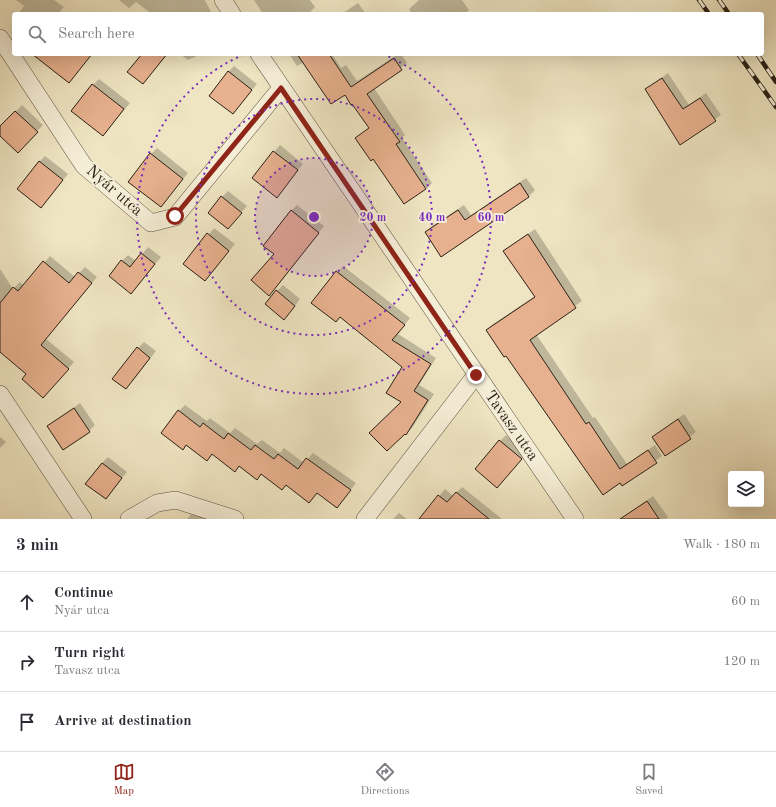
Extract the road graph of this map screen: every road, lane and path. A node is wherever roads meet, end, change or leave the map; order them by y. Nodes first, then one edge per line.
1 (223, 0) edge
2 (231, 12) edge
3 (0, 38) edge
4 (260, 56) edge
5 (281, 88) junction
6 (476, 375) junction
7 (0, 394) edge
8 (83, 519) edge
9 (129, 519) edge
10 (235, 519) edge
11 (365, 519) edge
12 (576, 519) edge

1 - 2 street
3 - 5 street, Nyár utca
4 - 5 street, Tavasz utca
5 - 6 street, Tavasz utca
6 - 11 street
6 - 12 street, Tavasz utca
7 - 8 street
9 - 10 street

